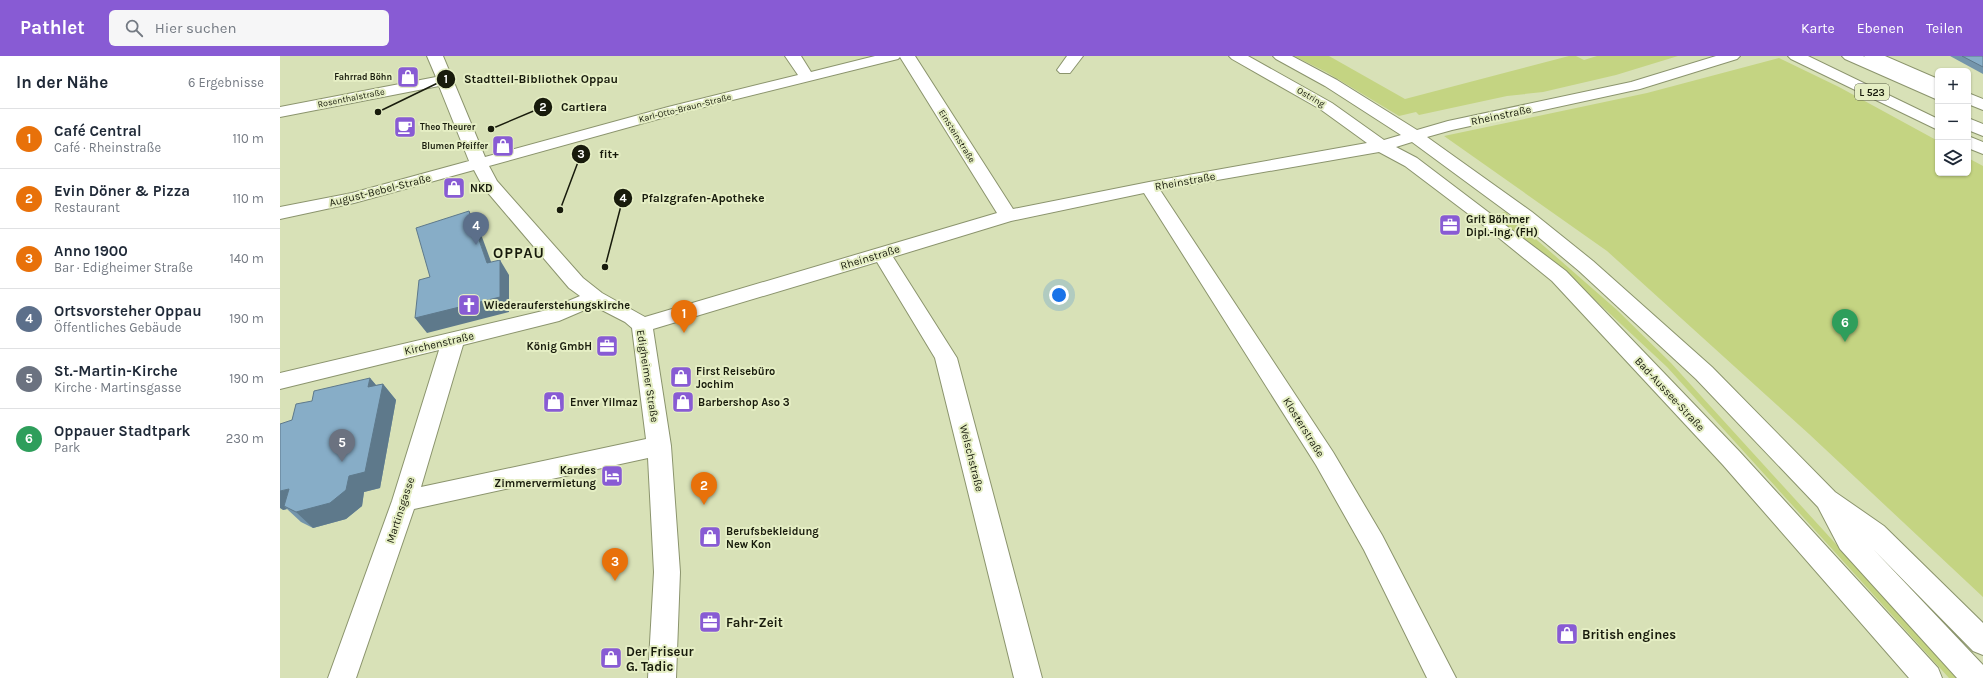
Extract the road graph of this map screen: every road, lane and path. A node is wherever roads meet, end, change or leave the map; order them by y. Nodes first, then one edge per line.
1 (435, 56) edge
2 (793, 56) edge
3 (892, 56) edge
4 (907, 56) edge
5 (1075, 56) edge
6 (1237, 56) edge
7 (1281, 56) edge
8 (1732, 56) edge
9 (1873, 56) edge
10 (1800, 58) edge
11 (1844, 58) edge
12 (1065, 70) dead end
13 (807, 77) junction
14 (445, 80) junction
15 (1935, 84) edge
16 (1935, 94) edge
17 (1971, 99) edge
18 (1983, 105) edge
19 (1935, 106) edge
20 (1971, 109) edge
21 (280, 112) edge
22 (1983, 115) edge
23 (1935, 124) edge
24 (1971, 125) edge
25 (1983, 131) edge
26 (1415, 136) junction
27 (1971, 143) edge
28 (1381, 146) junction
29 (1983, 149) edge
30 (479, 164) junction
31 (1149, 187) junction
32 (280, 213) edge
33 (1008, 216) junction
34 (881, 253) junction
35 (595, 298) junction
36 (642, 325) junction
37 (453, 341) junction
38 (280, 381) edge
39 (659, 446) junction
40 (1826, 499) junction
41 (404, 501) junction
42 (1983, 642) edge
43 (342, 678) edge
44 (662, 678) edge
45 (1028, 678) edge
46 (1442, 678) edge
47 (1928, 678) edge
48 (1976, 678) edge

1 - 14 main road, Edigheimer Straße
2 - 13 main road
3 - 13 main road, Karl-Otto-Braun-Straße
4 - 33 main road, Einsteinstraße
5 - 12 main road
6 - 28 main road, Ostring
7 - 26 main road
8 - 26 main road, Rheinstraße
9 - 15 main road
10 - 23 main road, L 523
11 - 16 main road
11 - 19 main road, L 523
13 - 30 main road, Karl-Otto-Braun-Straße
14 - 21 main road, Rosenthalstraße
14 - 30 main road, Edigheimer Straße
17 - 18 main road
20 - 22 main road
24 - 25 main road
26 - 28 main road, Rheinstraße
26 - 40 main road
27 - 29 main road
28 - 31 main road, Rheinstraße
28 - 47 main road, Bad-Aussee-Straße
30 - 32 main road, August-Bebel-Straße
30 - 35 main road, Edigheimer Straße
31 - 33 main road, Rheinstraße
31 - 46 main road, Klosterstraße
33 - 34 main road, Rheinstraße
34 - 36 main road, Rheinstraße
34 - 45 main road, Welschstraße
35 - 36 main road, Edigheimer Straße
35 - 37 main road, Kirchenstraße
36 - 39 main road, Edigheimer Straße
37 - 38 main road, Kirchenstraße
37 - 41 main road, Martinsgasse
39 - 41 main road
39 - 44 main road, Edigheimer Straße
40 - 42 main road
40 - 48 main road
41 - 43 main road, Martinsgasse

